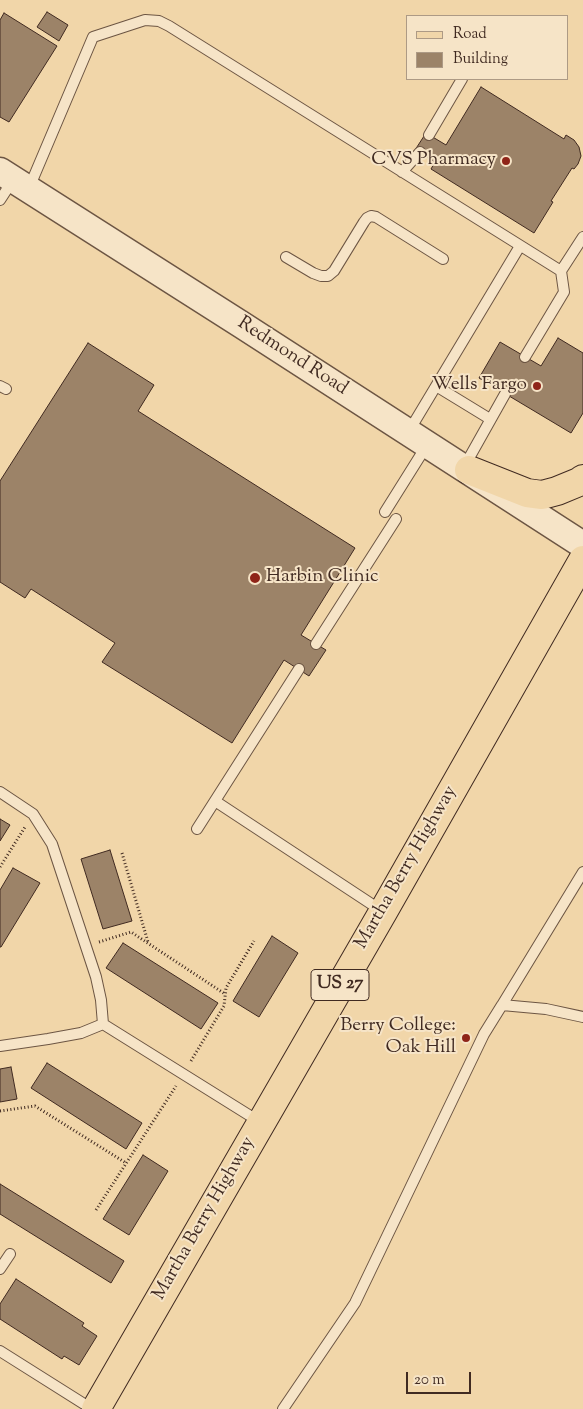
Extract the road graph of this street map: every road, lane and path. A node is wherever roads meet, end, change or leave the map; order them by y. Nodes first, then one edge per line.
1 (461, 80) edge
2 (430, 135) dead end
3 (420, 152) dead end
4 (402, 172) junction
5 (10, 185) edge
6 (583, 237) edge
7 (520, 246) junction
8 (286, 257) dead end
9 (443, 259) dead end
10 (561, 271) junction
11 (525, 357) dead end
12 (436, 386) junction
13 (505, 394) dead end
14 (490, 419) junction
15 (418, 438) junction
16 (466, 469) junction
17 (583, 479) edge
18 (385, 512) dead end
19 (396, 519) dead end
20 (583, 544) edge
21 (583, 560) edge
22 (316, 644) dead end
23 (299, 669) dead end
24 (0, 792) edge
25 (215, 801) junction
26 (33, 814) junction
27 (197, 829) dead end
28 (122, 853) dead end
29 (0, 867) edge
30 (583, 872) edge
31 (382, 912) junction
32 (148, 943) junction
33 (86, 947) junction
34 (225, 994) dead end
35 (502, 1005) junction
36 (583, 1017) edge
37 (103, 1024) junction
38 (0, 1046) edge
39 (0, 1111) edge
40 (260, 1123) junction
41 (126, 1163) dead end
42 (10, 1254) dead end
43 (0, 1269) edge
44 (0, 1352) edge
45 (92, 1409) edge
46 (96, 1409) edge
47 (283, 1409) edge

1 - 2 lane
3 - 4 lane
4 - 5 lane
4 - 7 lane
5 - 15 street, Redmond Road
6 - 10 lane
7 - 10 lane
7 - 12 lane
8 - 9 lane
10 - 11 lane
12 - 14 lane
12 - 15 lane
13 - 14 lane
14 - 16 lane
15 - 16 street, Redmond Road
15 - 18 lane
16 - 17 main road
16 - 20 street, Redmond Road
19 - 22 lane
21 - 31 main road, Martha Berry Highway / US 27
23 - 25 lane
24 - 26 lane
25 - 27 lane
25 - 31 lane
26 - 29 path
26 - 33 lane
28 - 32 path
30 - 35 lane
31 - 40 main road, Martha Berry Highway / US 27
32 - 33 path
32 - 34 path
33 - 37 lane
35 - 36 lane
35 - 47 lane
37 - 38 lane
37 - 40 lane
39 - 41 path
40 - 46 main road, Martha Berry Highway / US 27
42 - 43 lane
44 - 45 lane

